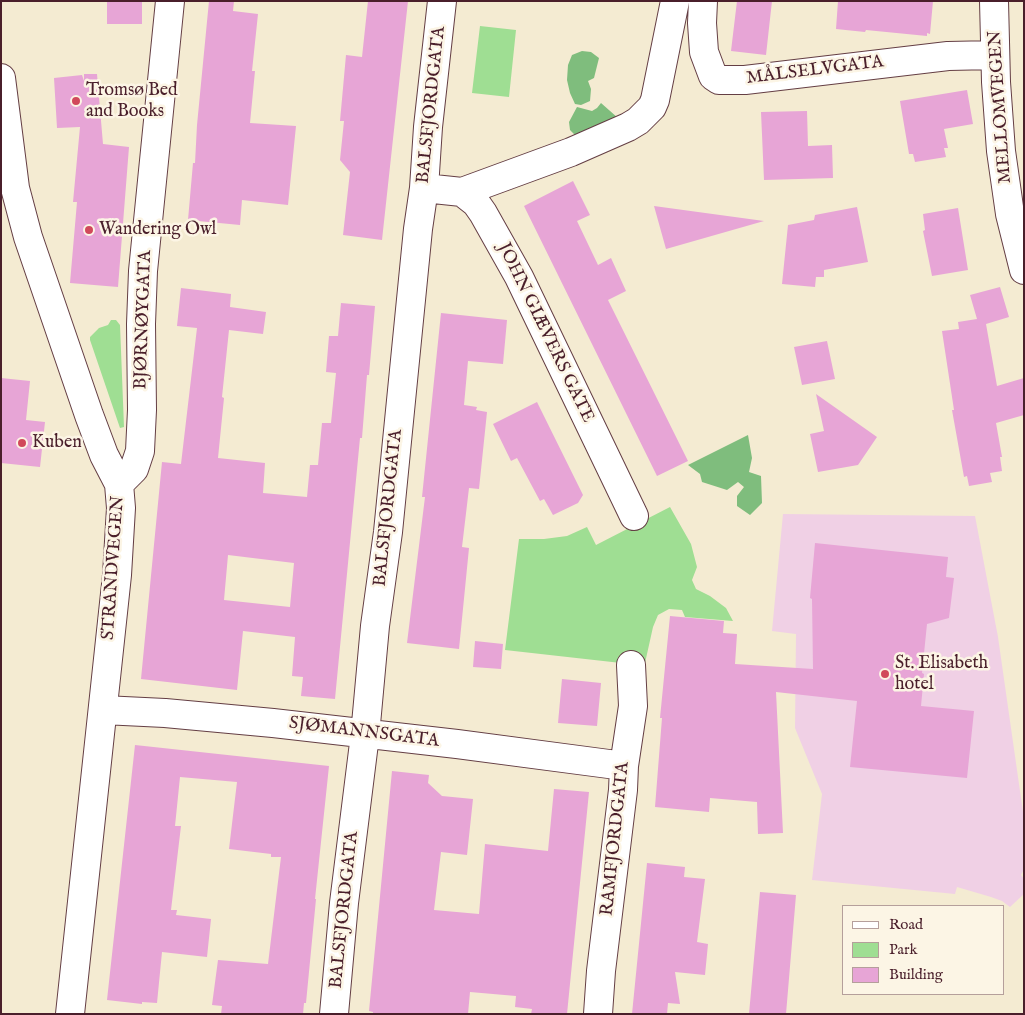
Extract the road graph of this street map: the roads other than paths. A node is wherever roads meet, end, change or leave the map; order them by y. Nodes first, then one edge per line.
1 (170, 1) edge
2 (442, 1) edge
3 (675, 1) edge
4 (703, 1) edge
5 (994, 1) edge
6 (995, 56) junction
7 (1, 78) edge
8 (424, 188) junction
9 (8, 191) edge
10 (462, 192) junction
11 (1024, 270) edge
12 (119, 484) junction
13 (634, 516) dead end
14 (631, 665) dead end
15 (103, 710) junction
16 (365, 735) junction
17 (624, 766) junction
18 (70, 1014) edge
19 (334, 1014) edge
20 (598, 1014) edge

1 - 12 street, BJØRNØYGATA
2 - 8 street, BALSFJORDGATA
3 - 10 street
4 - 6 street, MÅLSELVGATA
5 - 6 street, MELLOMVEGEN
6 - 11 street, MELLOMVEGEN
7 - 9 street, STRANDVEGEN
8 - 10 street
8 - 16 street, BALSFJORDGATA
9 - 12 street, STRANDVEGEN
10 - 13 street, JOHN GIÆVERS GATE
12 - 15 street, STRANDVEGEN
14 - 17 street, RAMFJORDGATA
15 - 16 street, SJØMANNSGATA
15 - 18 street, STRANDVEGEN
16 - 17 street, SJØMANNSGATA
16 - 19 street, BALSFJORDGATA
17 - 20 street, RAMFJORDGATA

